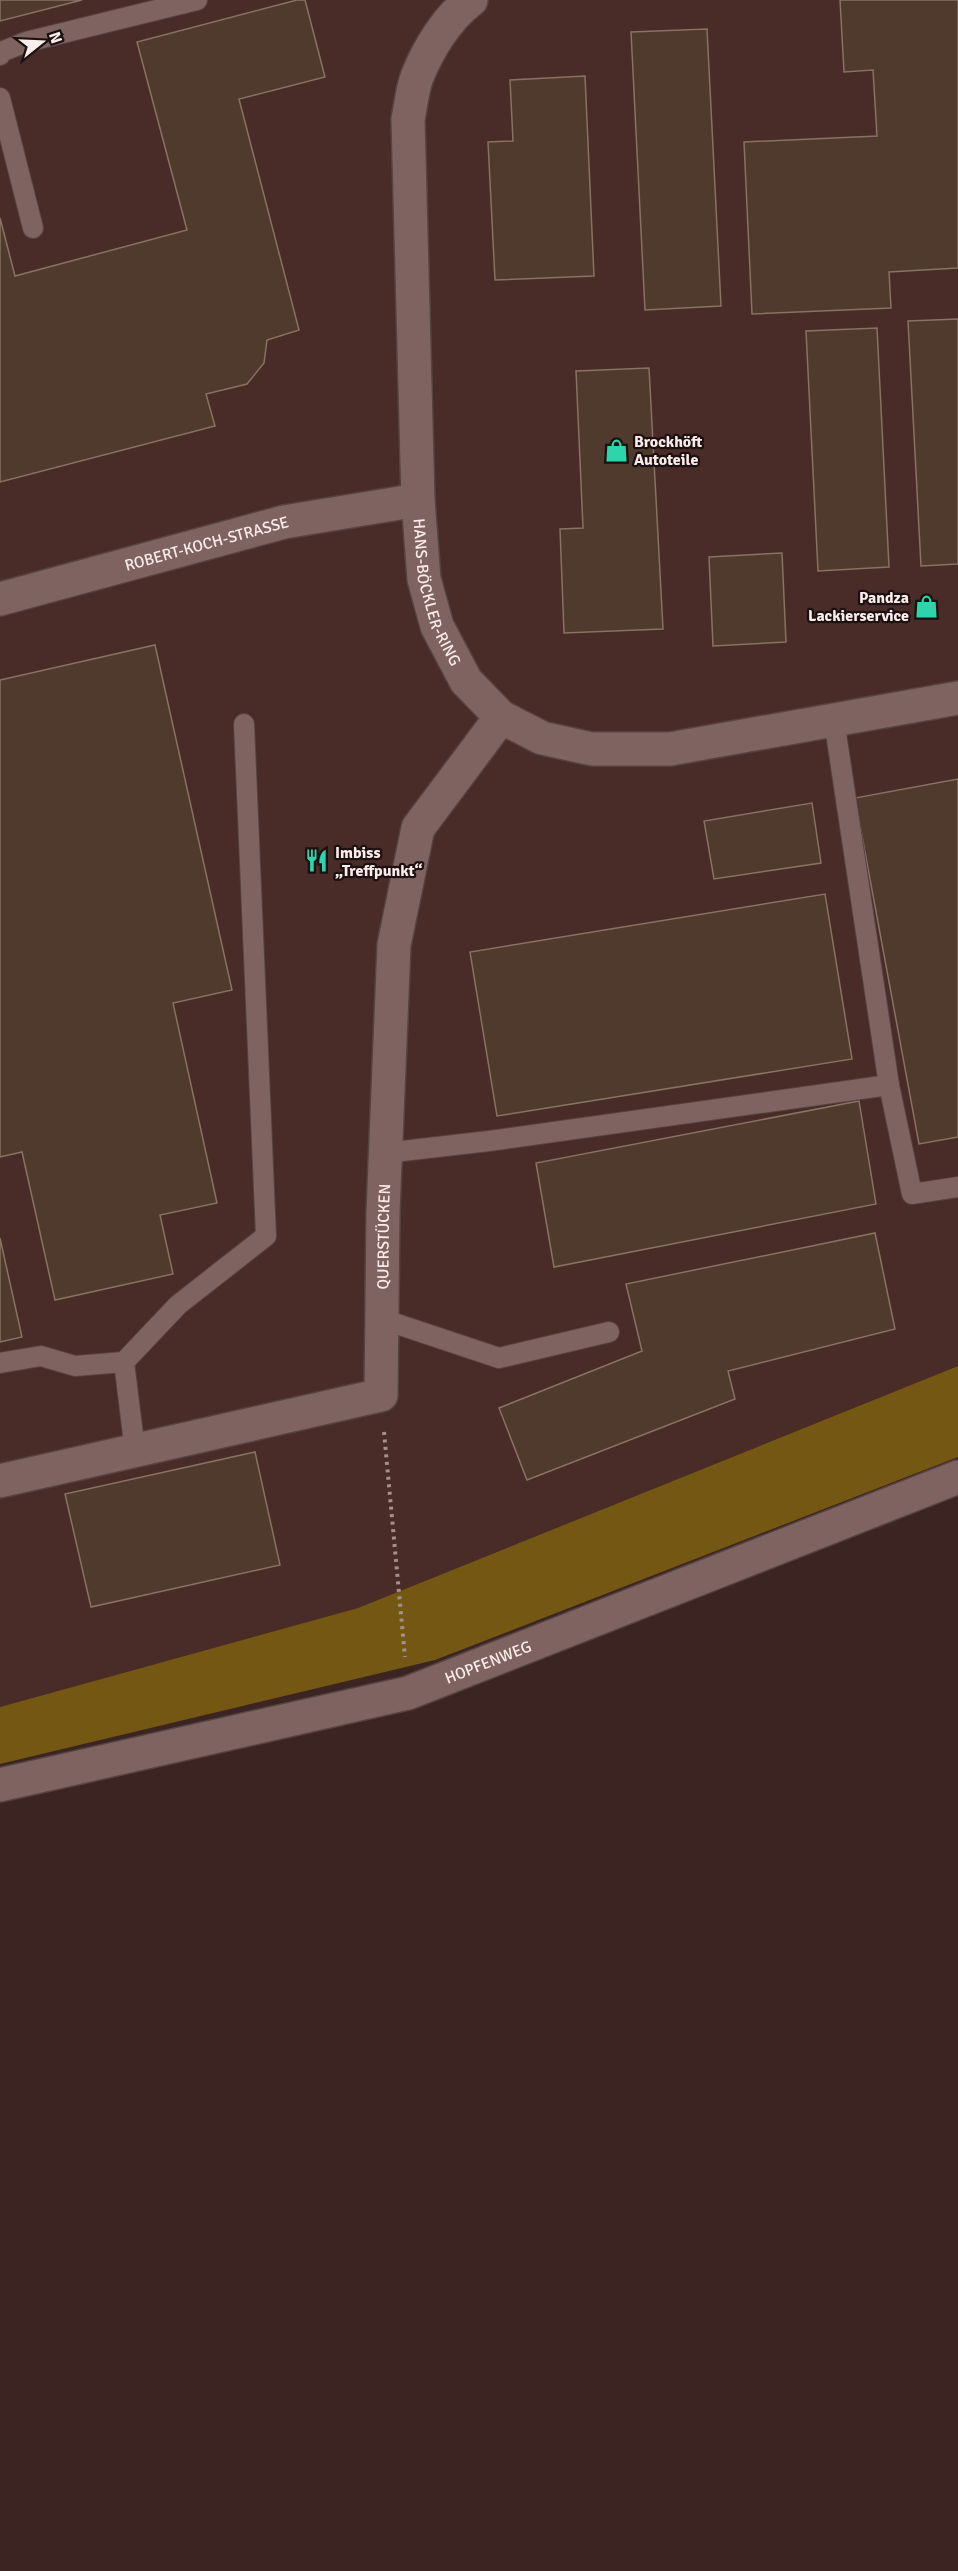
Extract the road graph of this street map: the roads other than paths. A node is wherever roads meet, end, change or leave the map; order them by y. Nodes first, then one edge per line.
1 (197, 0) edge
2 (458, 4) edge
3 (0, 55) edge
4 (0, 98) edge
5 (33, 228) dead end
6 (418, 500) junction
7 (0, 599) edge
8 (958, 698) edge
9 (501, 717) junction
10 (834, 720) junction
11 (244, 724) dead end
12 (889, 1085) junction
13 (385, 1153) junction
14 (958, 1187) edge
15 (382, 1319) junction
16 (609, 1332) dead end
17 (124, 1362) junction
18 (0, 1364) edge
19 (135, 1451) junction
20 (958, 1477) edge
21 (0, 1481) edge
22 (0, 1785) edge

1 - 3 lane
2 - 6 street, HANS-BÖCKLER-RING
4 - 5 lane
6 - 7 street, ROBERT-KOCH-STRASSE
6 - 9 street, HANS-BÖCKLER-RING
8 - 10 street, HANS-BÖCKLER-RING
9 - 10 street, HANS-BÖCKLER-RING
9 - 13 street, QUERSTÜCKEN
10 - 12 lane
11 - 17 lane
12 - 13 lane
12 - 14 lane
13 - 15 street, QUERSTÜCKEN
15 - 16 lane
15 - 19 street, QUERSTÜCKEN
17 - 18 lane
17 - 19 lane
19 - 21 street
20 - 22 street, HOPFENWEG

